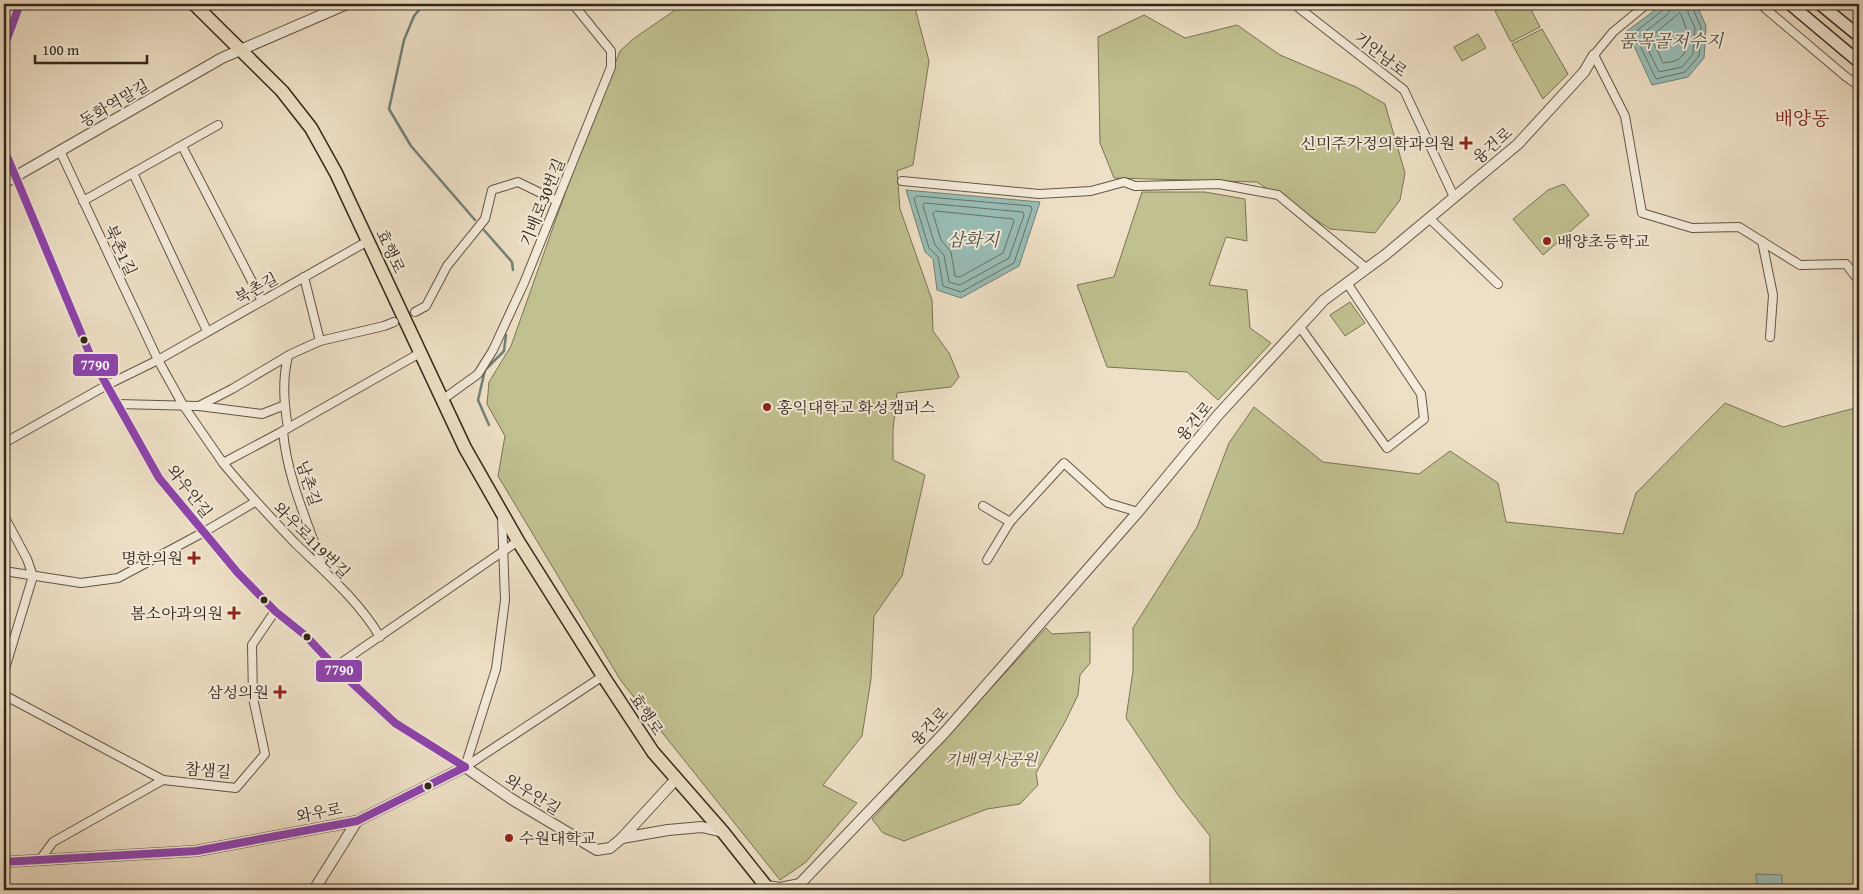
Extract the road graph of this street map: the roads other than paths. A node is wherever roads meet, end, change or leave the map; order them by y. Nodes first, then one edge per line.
1 (20, 4) edge
2 (194, 4) edge
3 (573, 4) edge
4 (1296, 4) edge
5 (1647, 4) edge
6 (1760, 4) edge
7 (1790, 4) edge
8 (1820, 4) edge
9 (340, 5) edge
10 (1859, 36) edge
11 (4, 47) edge
12 (240, 50) junction
13 (1594, 55) junction
14 (1859, 62) edge
15 (1859, 86) edge
16 (218, 125) dead end
17 (182, 146) junction
18 (4, 149) edge
19 (60, 151) junction
20 (133, 173) junction
21 (16, 176) junction
22 (902, 181) dead end
23 (4, 183) edge
24 (1454, 198) junction
25 (83, 201) junction
26 (557, 201) junction
27 (1429, 218) junction
28 (368, 241) junction
29 (1762, 241) junction
30 (1366, 268) junction
31 (304, 277) junction
32 (1859, 281) edge
33 (1347, 283) junction
34 (1498, 284) dead end
35 (262, 301) junction
36 (415, 312) dead end
37 (394, 322) dead end
38 (1300, 327) junction
39 (207, 331) junction
40 (1770, 337) dead end
41 (320, 341) junction
42 (420, 353) junction
43 (288, 356) junction
44 (158, 360) junction
45 (107, 385) junction
46 (442, 400) junction
47 (117, 404) junction
48 (183, 405) junction
49 (285, 405) junction
50 (199, 406) junction
51 (286, 430) junction
52 (4, 443) edge
53 (223, 463) junction
54 (255, 502) junction
55 (983, 506) dead end
56 (502, 512) junction
57 (1138, 512) junction
58 (4, 516) edge
59 (1010, 522) junction
60 (204, 532) junction
61 (518, 541) junction
62 (503, 551) junction
63 (987, 560) dead end
64 (4, 571) edge
65 (325, 571) junction
66 (33, 576) junction
67 (275, 611) junction
68 (380, 637) junction
69 (336, 667) junction
70 (4, 672) edge
71 (603, 676) junction
72 (4, 696) edge
73 (465, 767) junction
74 (676, 779) junction
75 (163, 780) junction
76 (357, 820) junction
77 (723, 832) junction
78 (622, 838) junction
79 (39, 861) junction
80 (4, 862) edge
81 (4, 885) edge
82 (797, 887) edge
83 (768, 888) edge
84 (6, 890) edge
85 (314, 890) edge

1 - 11 street
2 - 12 main road, 효행로
3 - 26 street, 기배로30번길
4 - 24 street, 기안남로
5 - 13 street, 융건로
6 - 15 street
7 - 14 main road
8 - 10 main road
9 - 12 street, 동화역말길
12 - 19 street, 동화역말길
12 - 28 main road, 효행로
13 - 24 street, 융건로
13 - 29 street
16 - 17 street
17 - 20 street
17 - 35 street
18 - 21 street, 와우안길
19 - 21 street, 동화역말길
19 - 25 street, 북촌1길
20 - 25 street
20 - 39 street
21 - 23 street, 동화역말길
21 - 45 street, 와우안길
22 - 30 street
24 - 27 street, 융건로
25 - 44 street, 북촌1길
26 - 36 street
26 - 46 street, 기배로30번길
27 - 30 street, 융건로
27 - 34 street
28 - 31 street, 북촌길
28 - 42 main road, 효행로
29 - 32 street
29 - 40 street
30 - 33 street, 융건로
31 - 35 street, 북촌길
31 - 41 street
33 - 38 street, 융건로
33 - 38 street
35 - 39 street, 북촌길
37 - 41 street
38 - 57 street, 융건로
39 - 44 street, 북촌길
41 - 43 street
42 - 46 main road, 효행로
42 - 51 street
43 - 49 street, 남촌길
43 - 50 street
44 - 45 street, 북촌길
44 - 48 street, 와우로119번길
45 - 47 street, 와우안길
45 - 52 street, 북촌길
46 - 56 main road, 효행로
47 - 48 street
47 - 60 street, 와우안길
48 - 50 street
48 - 53 street, 와우로119번길
49 - 50 street
49 - 51 street, 남촌길
51 - 53 street
51 - 65 street, 남촌길
53 - 54 street, 와우로119번길
54 - 60 street
54 - 65 street, 와우로119번길
55 - 59 street
56 - 61 main road, 효행로
56 - 62 street
57 - 59 street
57 - 82 street, 융건로
58 - 66 street
59 - 63 street
60 - 66 street
60 - 67 street, 와우안길
61 - 62 street
61 - 71 main road, 효행로
62 - 68 street
62 - 73 street
64 - 66 street
65 - 68 street, 와우로119번길
66 - 70 street
67 - 69 street, 와우안길
67 - 75 street, 참샘길
68 - 69 street
69 - 73 street, 와우안길
71 - 73 street, 와우로
71 - 74 main road, 효행로
72 - 75 street, 참샘길
73 - 76 street, 와우로
73 - 78 street, 와우안길
74 - 77 main road, 효행로
74 - 78 street, 와우안길
75 - 79 street
76 - 79 street, 와우로
76 - 85 street
77 - 78 street
77 - 83 main road, 효행로
79 - 80 street, 와우로
81 - 84 street
82 - 83 street

